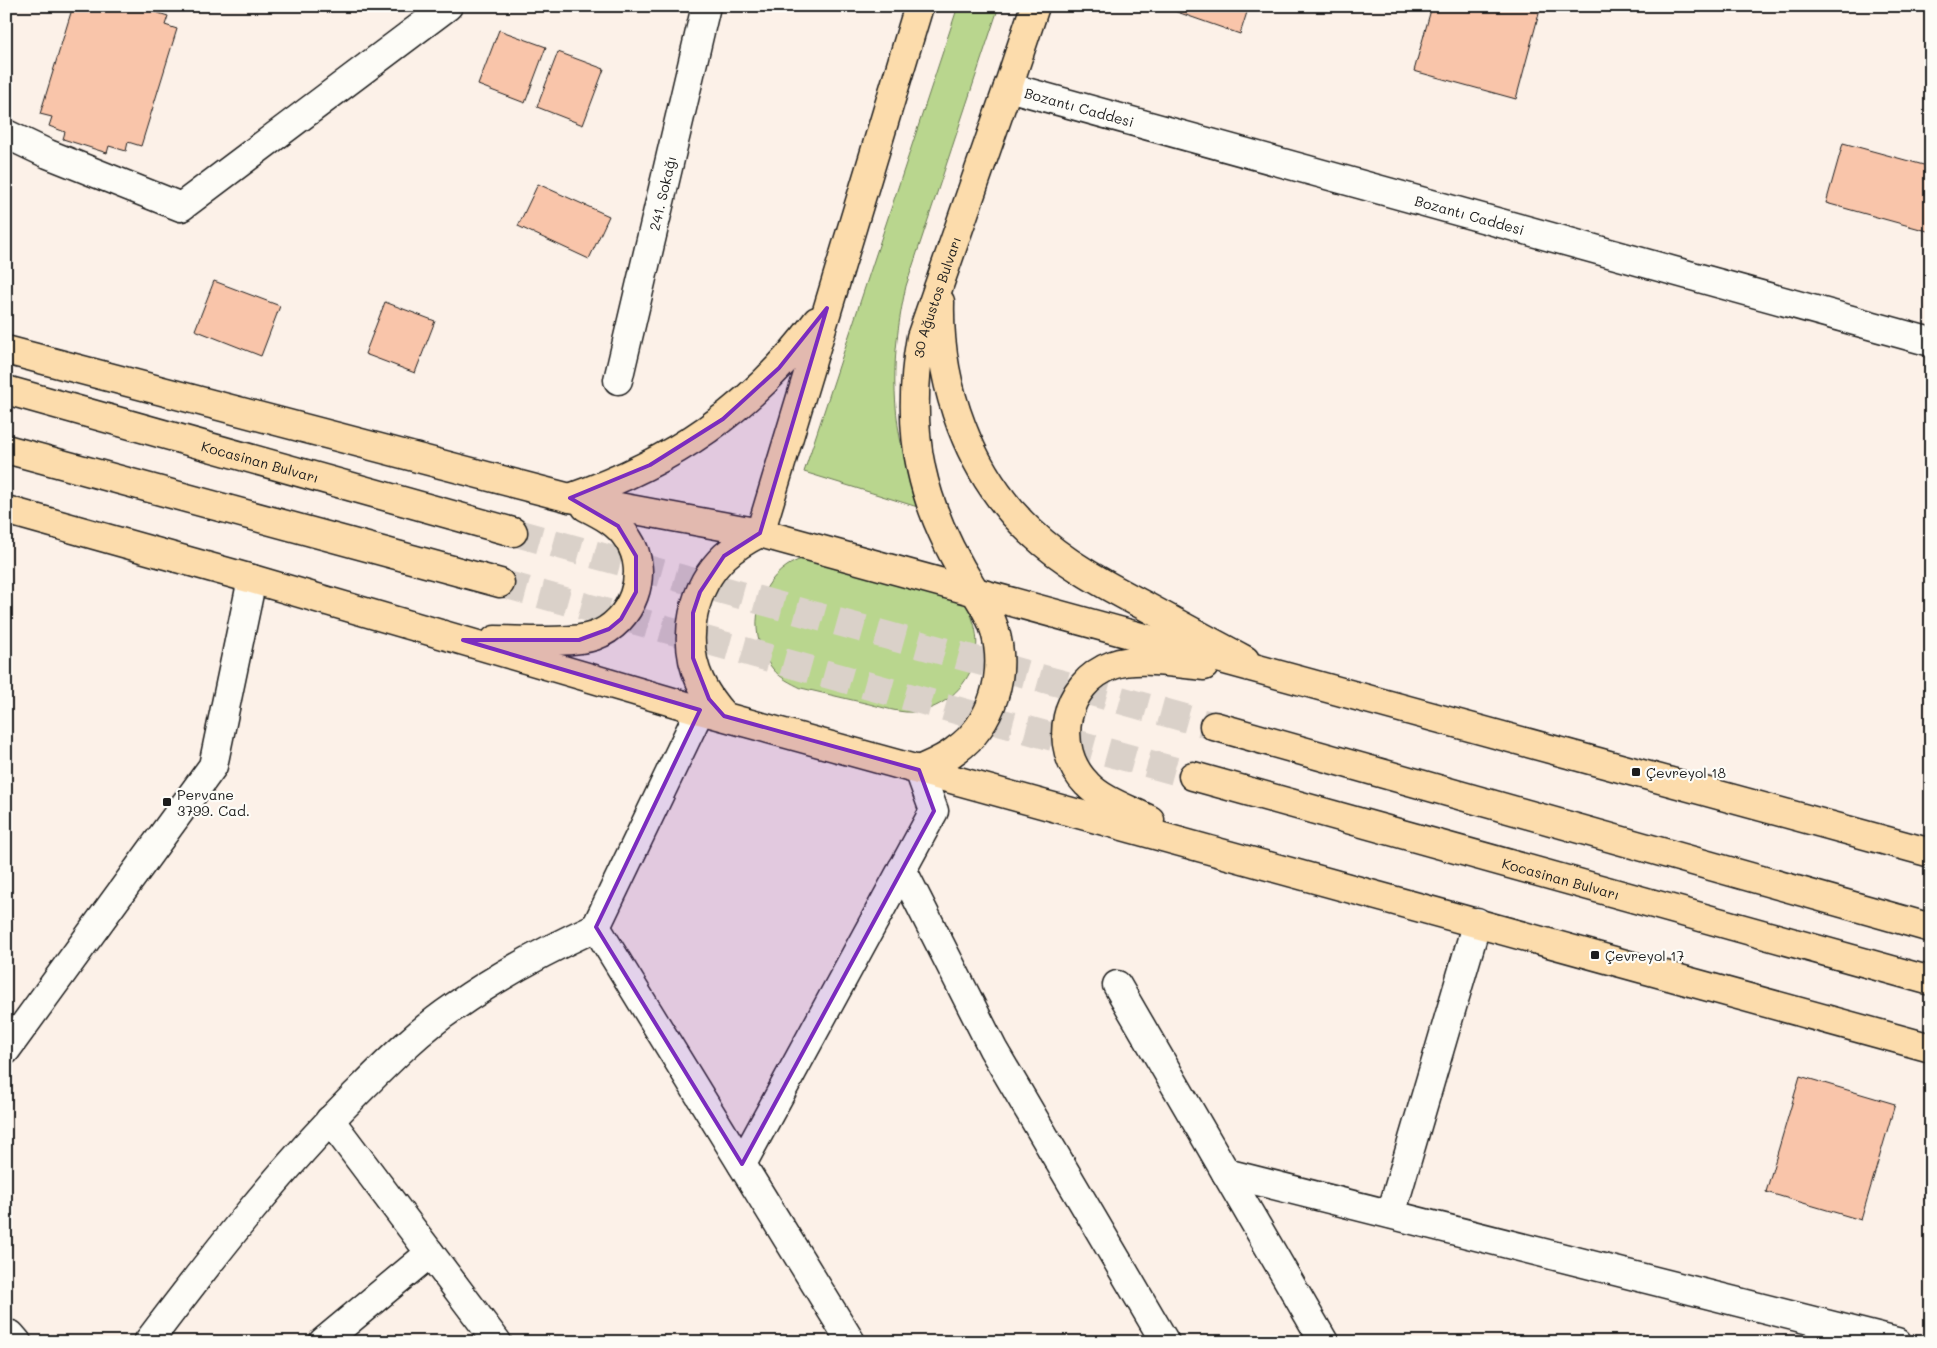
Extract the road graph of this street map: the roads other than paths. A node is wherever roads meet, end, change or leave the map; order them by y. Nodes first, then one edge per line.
1 (448, 6) edge
2 (706, 6) edge
3 (919, 6) edge
4 (1035, 6) edge
5 (1008, 87) junction
6 (6, 134) edge
7 (940, 285) junction
8 (827, 308) junction
9 (1931, 342) edge
10 (6, 350) edge
11 (618, 380) dead end
12 (6, 390) edge
13 (6, 449) edge
14 (570, 498) junction
15 (6, 510) edge
16 (513, 532) tunnel mouth
17 (760, 532) junction
18 (252, 579) junction
19 (500, 583) tunnel mouth
20 (974, 590) junction
21 (463, 640) junction
22 (1263, 670) junction
23 (712, 713) junction
24 (1214, 726) tunnel mouth
25 (919, 770) junction
26 (1194, 776) tunnel mouth
27 (1210, 849) junction
28 (1931, 853) edge
29 (902, 869) junction
30 (1476, 922) junction
31 (596, 927) junction
32 (1931, 928) edge
33 (1931, 981) edge
34 (1118, 986) dead end
35 (1931, 1048) edge
36 (6, 1050) edge
37 (330, 1120) junction
38 (742, 1164) junction
39 (1226, 1173) junction
40 (1391, 1214) junction
41 (430, 1253) junction
42 (148, 1342) edge
43 (323, 1342) edge
44 (497, 1342) edge
45 (851, 1342) edge
46 (1165, 1342) edge
47 (1324, 1342) edge
48 (1896, 1342) edge

1 - 6 street
2 - 11 street, 241. Sokağı
3 - 8 main road
4 - 5 main road, 30 Ağustos Bulvarı
5 - 7 main road, 30 Ağustos Bulvarı
5 - 9 street, Bozantı Caddesi
7 - 20 main road, 30 Ağustos Bulvarı
7 - 22 main road
8 - 14 main road
8 - 17 main road
10 - 14 main road
12 - 16 main road, Kocasinan Bulvarı
13 - 19 main road
14 - 17 main road
14 - 21 main road
15 - 18 main road
17 - 20 main road
17 - 23 main road
18 - 21 main road
18 - 36 street
20 - 22 main road
20 - 25 main road, 30 Ağustos Bulvarı
21 - 23 main road
22 - 27 main road
22 - 28 main road
23 - 25 main road
23 - 31 street
24 - 32 main road
25 - 27 main road
25 - 29 street
26 - 33 main road, Kocasinan Bulvarı
27 - 30 main road
29 - 38 street
29 - 46 street
30 - 35 main road
30 - 40 street
31 - 37 street
31 - 38 street
34 - 39 street
37 - 41 street
37 - 42 street
38 - 45 street
39 - 40 street
39 - 47 street
40 - 48 street
41 - 43 street
41 - 44 street

